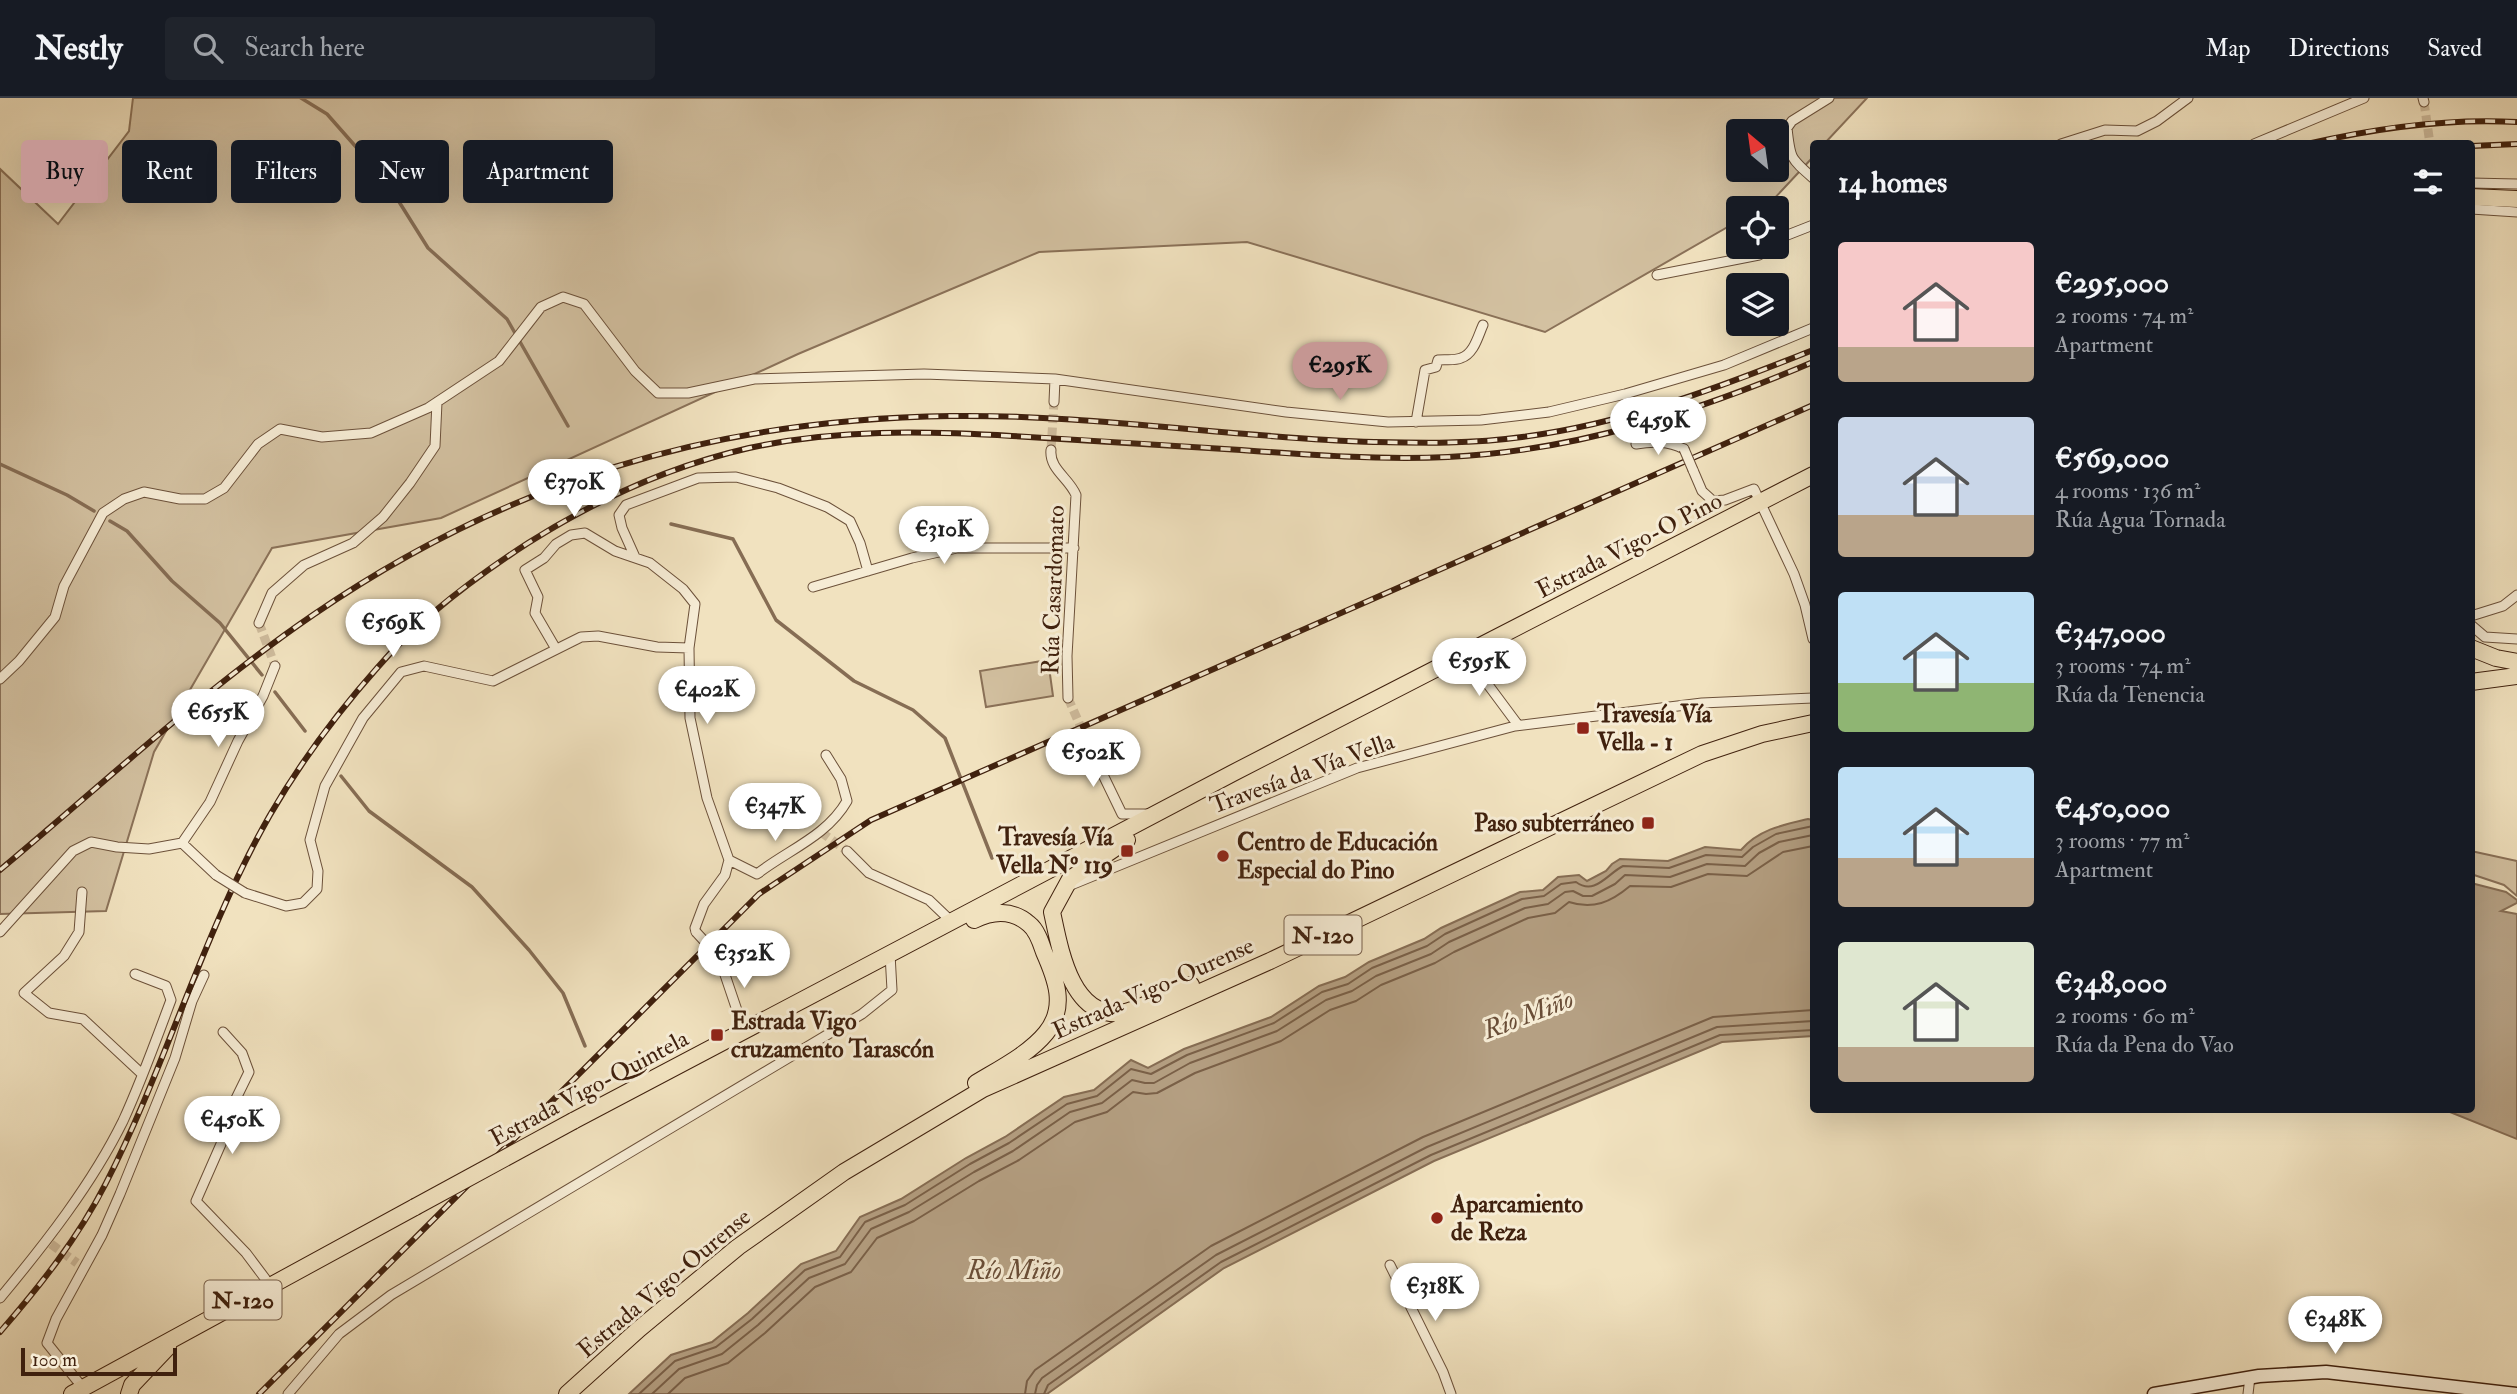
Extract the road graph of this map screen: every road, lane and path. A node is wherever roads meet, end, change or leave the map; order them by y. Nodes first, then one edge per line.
1 (1829, 98) edge
2 (2188, 98) edge
3 (2364, 98) edge
4 (2074, 140) edge
5 (2264, 140) edge
6 (1810, 175) edge
7 (2475, 183) edge
8 (2517, 187) edge
9 (2475, 188) edge
10 (2475, 197) edge
11 (2517, 199) edge
12 (2475, 209) edge
13 (2517, 212) edge
14 (1810, 226) edge
15 (1789, 234) edge
16 (1739, 259) edge
17 (1657, 275) dead end
18 (1483, 325) dead end
19 (1810, 329) edge
20 (1055, 379) junction
21 (437, 402) junction
22 (1054, 402) tunnel mouth
23 (1416, 422) junction
24 (1636, 444) dead end
25 (1051, 450) tunnel mouth
26 (1810, 477) edge
27 (1762, 502) junction
28 (1074, 548) junction
29 (635, 557) junction
30 (868, 571) junction
31 (813, 587) dead end
32 (2517, 595) edge
33 (2475, 615) edge
34 (259, 623) dead end
35 (1810, 626) edge
36 (2475, 628) edge
37 (2517, 639) edge
38 (689, 648) junction
39 (555, 649) junction
40 (2475, 650) edge
41 (1466, 654) junction
42 (2517, 662) edge
43 (275, 666) tunnel mouth
44 (2517, 676) edge
45 (0, 679) edge
46 (2475, 681) edge
47 (1068, 698) tunnel mouth
48 (1810, 698) edge
49 (1810, 724) edge
50 (1518, 725) junction
51 (1091, 750) tunnel mouth
52 (826, 755) dead end
53 (1233, 773) junction
54 (1163, 811) junction
55 (1122, 814) junction
56 (1131, 838) junction
57 (1109, 840) junction
58 (182, 843) junction
59 (847, 851) tunnel mouth
60 (1140, 856) junction
61 (729, 860) junction
62 (1065, 887) junction
63 (82, 892) dead end
64 (1405, 896) junction
65 (952, 922) junction
66 (0, 932) edge
67 (890, 954) junction
68 (135, 974) dead end
69 (204, 975) dead end
70 (744, 1031) junction
71 (223, 1032) dead end
72 (142, 1074) junction
73 (844, 1172) junction
74 (309, 1264) junction
75 (1390, 1265) dead end
76 (270, 1285) junction
77 (0, 1298) edge
78 (2250, 1377) junction
79 (2443, 1390) edge
80 (77, 1391) edge
81 (129, 1394) edge
82 (288, 1394) edge
83 (567, 1394) edge
84 (1451, 1394) edge
85 (2154, 1394) edge
86 (2248, 1394) edge
87 (2517, 1394) edge

1 - 6 street
2 - 4 street
3 - 5 street
7 - 8 street
8 - 9 highway
10 - 11 highway
12 - 13 street
14 - 15 street
16 - 17 street
18 - 23 street
19 - 23 street
20 - 21 street
20 - 22 street
20 - 23 street
21 - 34 street
21 - 45 street
24 - 27 street, bridge
25 - 28 street, Rúa Casardomato
26 - 27 highway, Estrada Vigo-O Pino / N-120
27 - 35 street
27 - 41 highway, Estrada Vigo-O Pino / N-120
28 - 30 street
28 - 47 street, Rúa Casardomato
29 - 30 street
29 - 38 street
29 - 39 street
30 - 31 street
32 - 33 street
36 - 37 street
38 - 39 street
38 - 61 street
39 - 58 street, bridge
40 - 42 highway
41 - 50 street
41 - 53 highway, Estrada Vigo-Quintela / N-120
43 - 58 street
44 - 46 highway
48 - 50 street, Travesía da Vía Vella
49 - 64 highway, Estrada Vigo-Ourense / N-120
50 - 60 street, Travesía da Vía Vella
51 - 55 street
52 - 61 street
53 - 54 highway, Estrada Vigo-Quintela / N-120
53 - 56 highway
54 - 55 street
54 - 57 highway, Estrada Vigo-Quintela / N-120
55 - 57 street
56 - 60 street
56 - 62 highway
57 - 65 highway, Estrada Vigo-Quintela / N-120
58 - 66 street
59 - 65 street
60 - 62 street, Travesía da Vía Vella
61 - 70 street, bridge
62 - 64 highway
63 - 72 street
64 - 73 highway, Estrada Vigo-Ourense / N-120
65 - 67 highway, Estrada Vigo-Quintela / N-120
67 - 70 highway, Estrada Vigo-Quintela / N-120
67 - 73 highway
67 - 82 street
68 - 72 street
69 - 80 street
70 - 74 highway, Estrada Vigo-Quintela / N-120, bridge
71 - 76 street
72 - 77 street
73 - 83 highway, Estrada Vigo-Ourense / N-120
74 - 76 highway, Estrada Vigo-Quintela / N-120
74 - 81 highway
75 - 84 street
76 - 80 highway, Estrada Vigo-Quintela / N-120
78 - 79 main road
78 - 85 main road
78 - 86 street
79 - 87 main road

